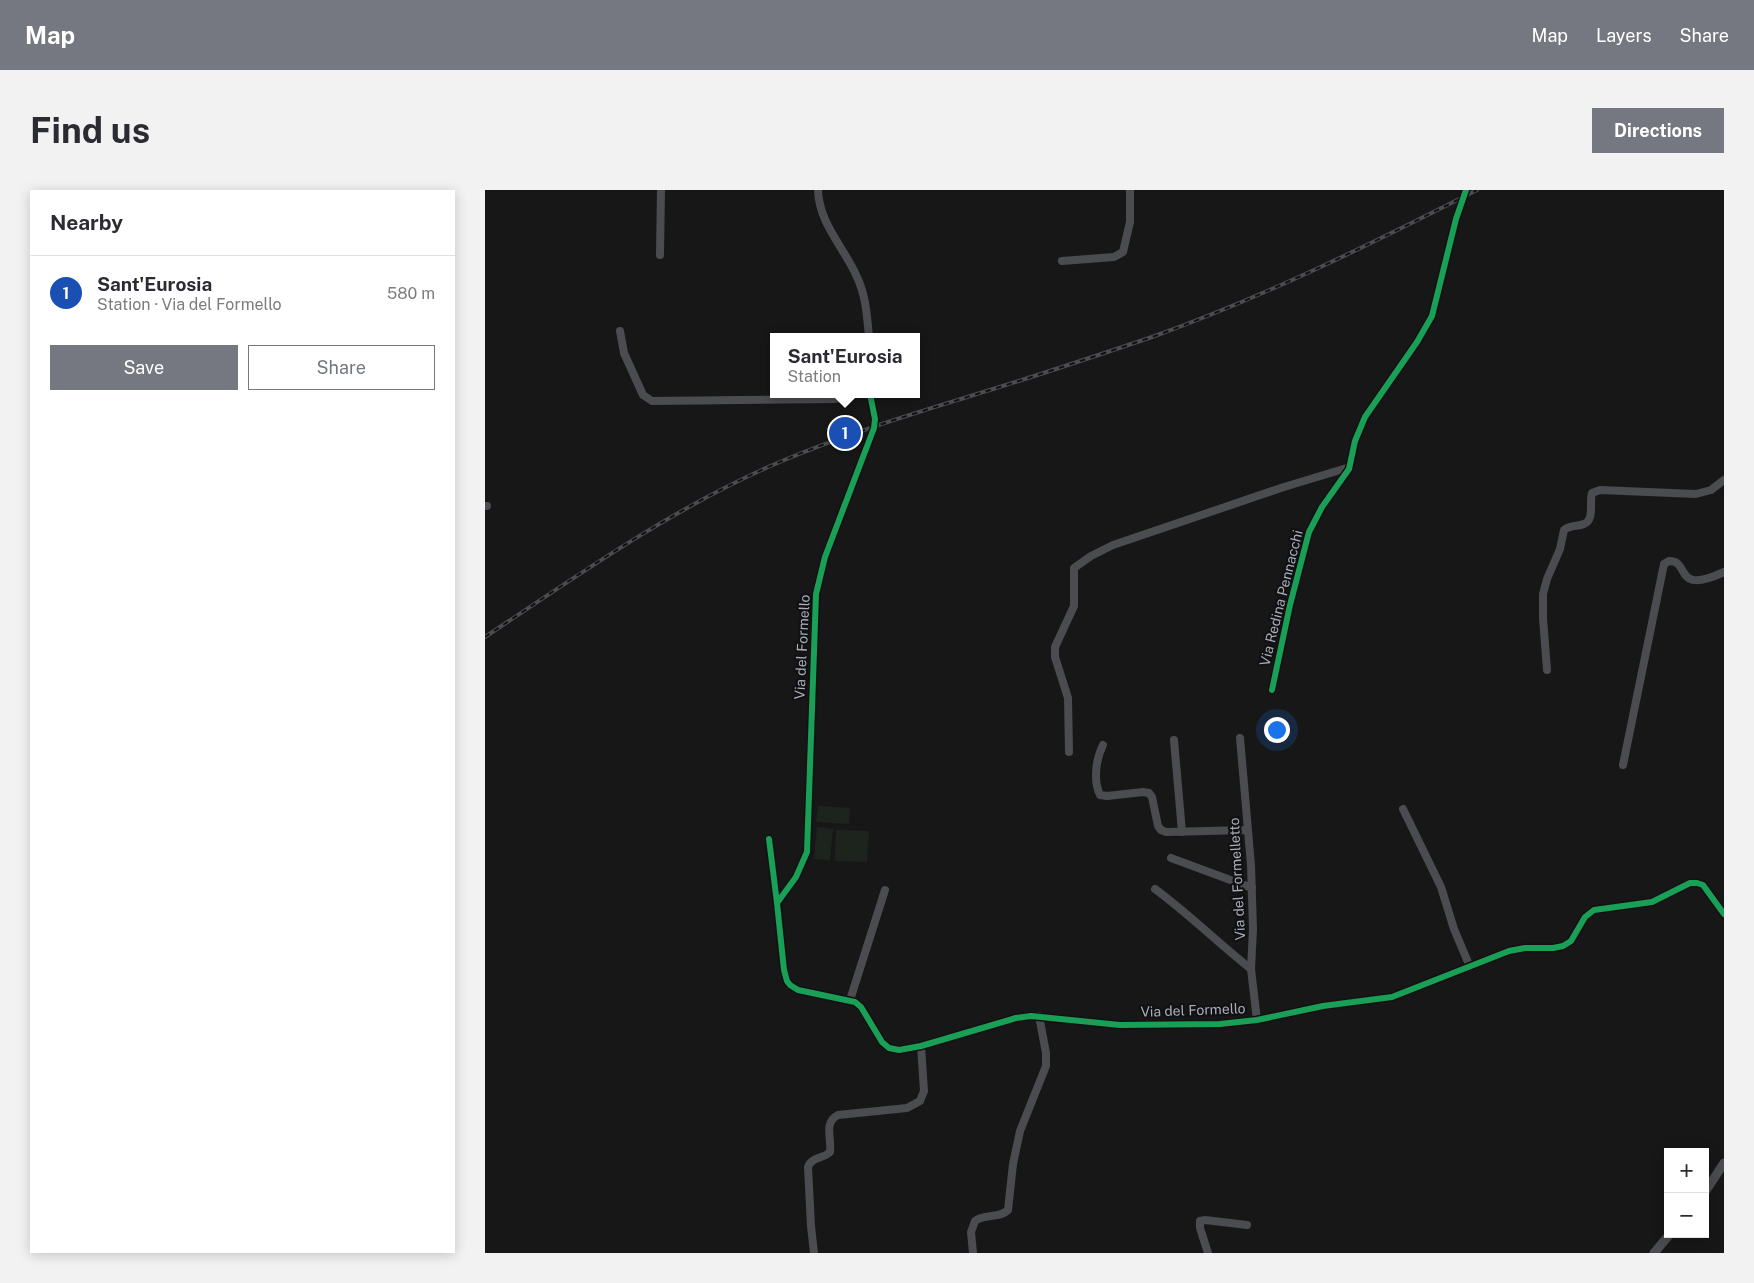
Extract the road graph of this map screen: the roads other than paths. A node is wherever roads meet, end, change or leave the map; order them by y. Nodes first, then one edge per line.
1 (661, 190) edge
2 (818, 190) edge
3 (1130, 190) edge
4 (1466, 190) edge
5 (660, 255) dead end
6 (1062, 261) dead end
7 (620, 331) dead end
8 (869, 333) edge
9 (841, 398) edge
10 (871, 398) edge
11 (1350, 466) junction
12 (1724, 480) edge
13 (1724, 572) edge
14 (1547, 670) dead end
15 (1272, 690) dead end
16 (1239, 738) dead end
17 (1175, 740) dead end
18 (1103, 745) dead end
19 (1069, 752) dead end
20 (1623, 765) dead end
21 (1403, 810) dead end
22 (1249, 830) junction
23 (1182, 832) junction
24 (769, 839) dead end
25 (1171, 858) dead end
26 (1252, 888) junction
27 (1155, 889) dead end
28 (885, 890) dead end
29 (777, 903) junction
30 (1724, 914) edge
31 (1470, 968) junction
32 (1251, 969) junction
33 (851, 1000) junction
34 (1039, 1016) junction
35 (1257, 1020) junction
36 (921, 1046) junction
37 (1724, 1163) edge
38 (1709, 1186) edge
39 (1247, 1225) dead end
40 (1667, 1238) edge
41 (815, 1253) edge
42 (973, 1253) edge
43 (1208, 1253) edge
44 (1654, 1253) edge

1 - 5 street
2 - 8 street
3 - 6 street
4 - 11 street, Via Redina Pennacchi
7 - 9 street
10 - 29 street, Via del Formello
11 - 15 street, Via Redina Pennacchi
11 - 19 street
12 - 14 street
13 - 20 street
16 - 22 street, Via del Formelletto
17 - 23 street
18 - 23 street
21 - 31 street
22 - 23 street
22 - 26 street, Via del Formelletto
24 - 29 street
25 - 26 street
26 - 32 street, Via del Formelletto
27 - 32 street
28 - 33 street
29 - 33 street
30 - 31 street, Via del Formello
31 - 35 street, Via del Formello
32 - 35 street, Via del Formelletto
33 - 36 street, Via del Formello
34 - 35 street, Via del Formello
34 - 36 street, Via del Formello
34 - 42 street
36 - 41 street
37 - 38 street
39 - 43 street
40 - 44 street

